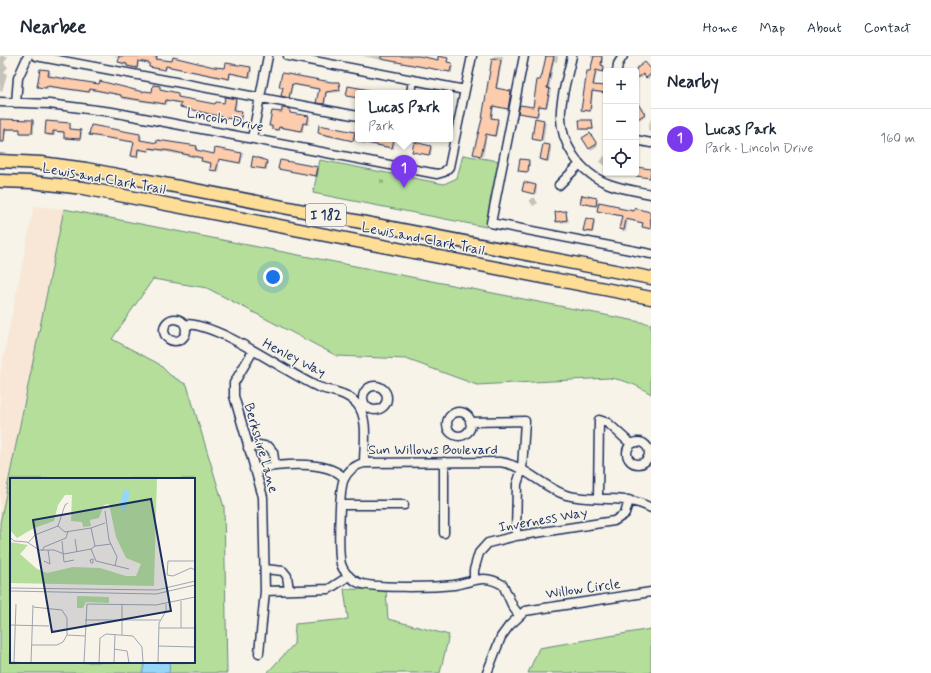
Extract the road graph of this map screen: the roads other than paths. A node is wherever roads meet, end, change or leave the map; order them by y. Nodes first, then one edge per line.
1 (28, 56) edge
2 (36, 56) edge
3 (268, 56) edge
4 (288, 56) edge
5 (472, 56) edge
6 (524, 56) edge
7 (572, 56) edge
8 (623, 56) edge
9 (617, 68) edge
10 (413, 80) junction
11 (411, 90) edge
12 (465, 90) junction
13 (260, 97) junction
14 (0, 102) edge
15 (16, 103) junction
16 (355, 115) edge
17 (252, 138) junction
18 (639, 141) edge
19 (651, 143) edge
20 (0, 161) edge
21 (580, 164) junction
22 (4, 181) edge
23 (559, 184) dead end
24 (651, 194) edge
25 (651, 254) edge
26 (651, 278) edge
27 (651, 298) edge
28 (185, 324) dead end
29 (252, 352) junction
30 (470, 422) dead end
31 (631, 444) dead end
32 (248, 448) junction
33 (444, 462) junction
34 (364, 463) junction
35 (275, 466) junction
36 (254, 469) junction
37 (522, 469) junction
38 (344, 478) junction
39 (598, 498) junction
40 (629, 500) junction
41 (340, 505) junction
42 (404, 505) dead end
43 (651, 508) edge
44 (444, 533) dead end
45 (516, 536) junction
46 (265, 569) junction
47 (348, 576) junction
48 (474, 579) junction
49 (289, 590) junction
50 (265, 591) junction
51 (651, 592) edge
52 (519, 615) junction
53 (259, 653) dead end
54 (487, 673) edge

1 - 15 street
2 - 13 street
3 - 13 street
4 - 10 street
5 - 12 street
6 - 25 street
7 - 21 street
8 - 9 street
10 - 11 street
10 - 12 street
12 - 17 street, Lincoln Drive
13 - 16 street
13 - 17 street
14 - 15 street, Lincoln Drive
15 - 17 street, Lincoln Drive
18 - 19 street
20 - 26 highway, Lewis and Clark Trail / I 182
21 - 23 street
21 - 24 street
22 - 27 highway, Lewis and Clark Trail / I 182
28 - 29 street, Henley Way
29 - 32 street, Berkshire Lane
29 - 34 street, Henley Way
30 - 37 street
31 - 39 street
32 - 35 street
32 - 36 street, Berkshire Lane
33 - 34 street, Sun Willows Boulevard
33 - 37 street, Sun Willows Boulevard
33 - 44 street
34 - 38 street, Sun Willows Boulevard
35 - 36 street
35 - 38 street
36 - 46 street, Berkshire Lane
37 - 39 street, Sun Willows Boulevard
37 - 45 street
38 - 41 street
39 - 40 street, Sun Willows Boulevard
40 - 43 street, Sun Willows Boulevard
40 - 45 street, Inverness Way
41 - 42 street
41 - 47 street
45 - 48 street, Inverness Way
46 - 49 street
46 - 50 street, Berkshire Lane
47 - 48 street
47 - 49 street
48 - 52 street
49 - 50 street
50 - 53 street, Berkshire Lane
51 - 52 street, Willow Circle
52 - 54 street

